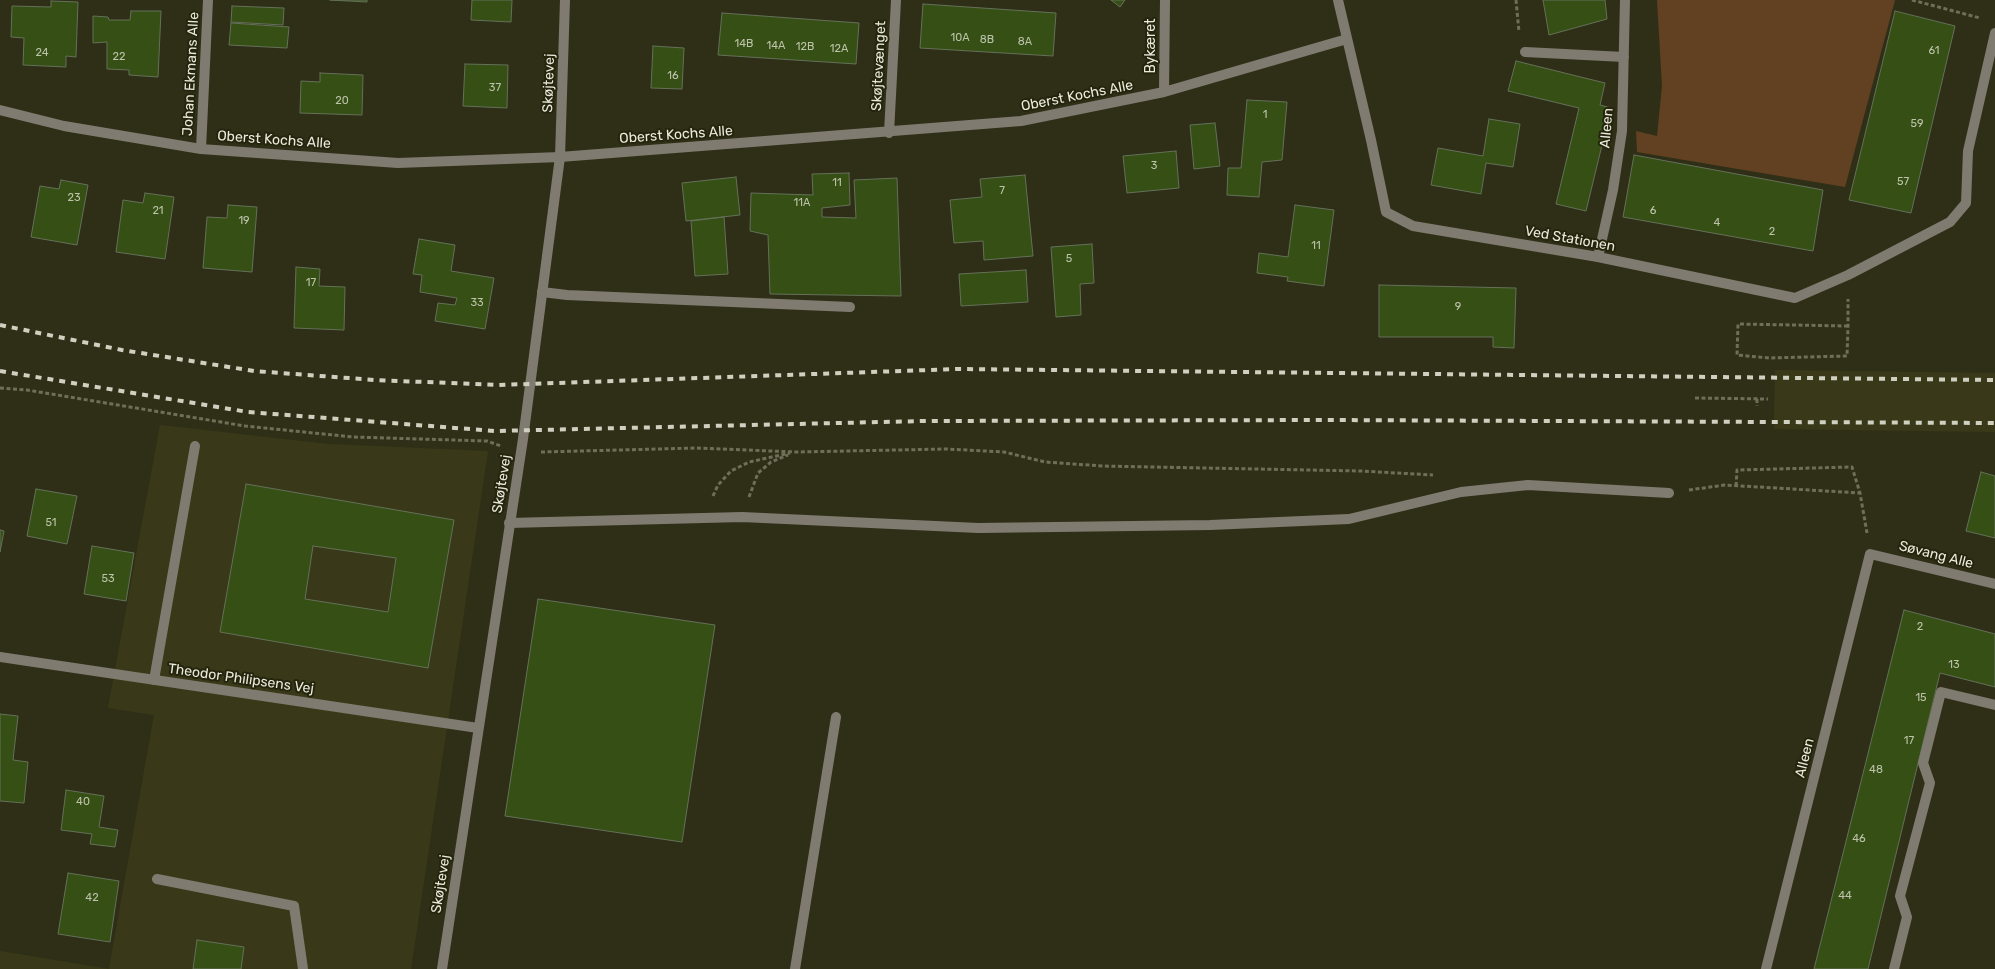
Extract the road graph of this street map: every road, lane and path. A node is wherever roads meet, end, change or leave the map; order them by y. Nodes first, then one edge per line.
1 (208, 0) edge
2 (566, 0) edge
3 (896, 0) edge
4 (1165, 0) edge
5 (1338, 0) edge
6 (1516, 0) edge
7 (1625, 0) edge
8 (1912, 0) edge
9 (1986, 20) dead end
10 (1995, 33) edge
11 (1347, 39) junction
12 (1524, 52) joint
13 (1624, 57) junction
14 (1992, 62) edge
15 (1164, 92) junction
16 (0, 110) edge
17 (889, 133) junction
18 (201, 148) junction
19 (560, 157) junction
20 (1598, 257) junction
21 (1848, 276) junction
22 (542, 292) junction
23 (850, 307) dead end
24 (1848, 326) junction
25 (0, 388) edge
26 (1695, 398) dead end
27 (1757, 399) junction
28 (1768, 399) dead end
29 (1757, 406) dead end
30 (195, 446) dead end
31 (796, 452) junction
32 (520, 453) junction
33 (1437, 475) dead end
34 (1736, 486) junction
35 (1669, 493) joint
36 (1860, 493) junction
37 (742, 517) junction
38 (702, 518) junction
39 (509, 523) junction
40 (1870, 554) junction
41 (1995, 584) edge
42 (0, 657) edge
43 (154, 680) junction
44 (1995, 705) edge
45 (836, 717) dead end
46 (478, 728) junction
47 (157, 879) dead end
48 (302, 969) edge
49 (442, 969) edge
50 (795, 969) edge
51 (1766, 969) edge
52 (1894, 969) edge

1 - 18 street, Johan Ekmans Alle
2 - 19 street, Skøjtevej
3 - 17 street, Skøjtevænget
4 - 15 street, Bykæret
5 - 11 street, Ved Stationen
6 - 12 path
7 - 13 street, Alleen
8 - 9 path
10 - 14 street
11 - 15 street, Oberst Kochs Alle
11 - 20 street, Ved Stationen
12 - 13 street
13 - 20 street, Alleen
14 - 21 street, Ved Stationen
15 - 17 street, Oberst Kochs Alle
16 - 18 street, Oberst Kochs Alle
17 - 19 street, Oberst Kochs Alle
18 - 19 street, Oberst Kochs Alle
19 - 22 street, Skøjtevej
20 - 21 street, Ved Stationen
21 - 24 path
22 - 23 street
22 - 32 street, Skøjtevej
24 - 24 path
25 - 32 path
26 - 27 path
27 - 28 path
27 - 29 path
30 - 43 street
31 - 32 path
31 - 33 path
31 - 37 path
31 - 38 path
32 - 39 street, Skøjtevej
34 - 35 path
34 - 36 path
34 - 36 path
35 - 37 street
36 - 40 path
37 - 38 street
38 - 39 street
39 - 46 street, Skøjtevej
40 - 41 street, Søvang Alle
40 - 51 street, Alleen
42 - 43 street, Theodor Philipsens Vej
43 - 46 street, Theodor Philipsens Vej
44 - 52 street
45 - 50 street
46 - 49 street, Skøjtevej
47 - 48 street

